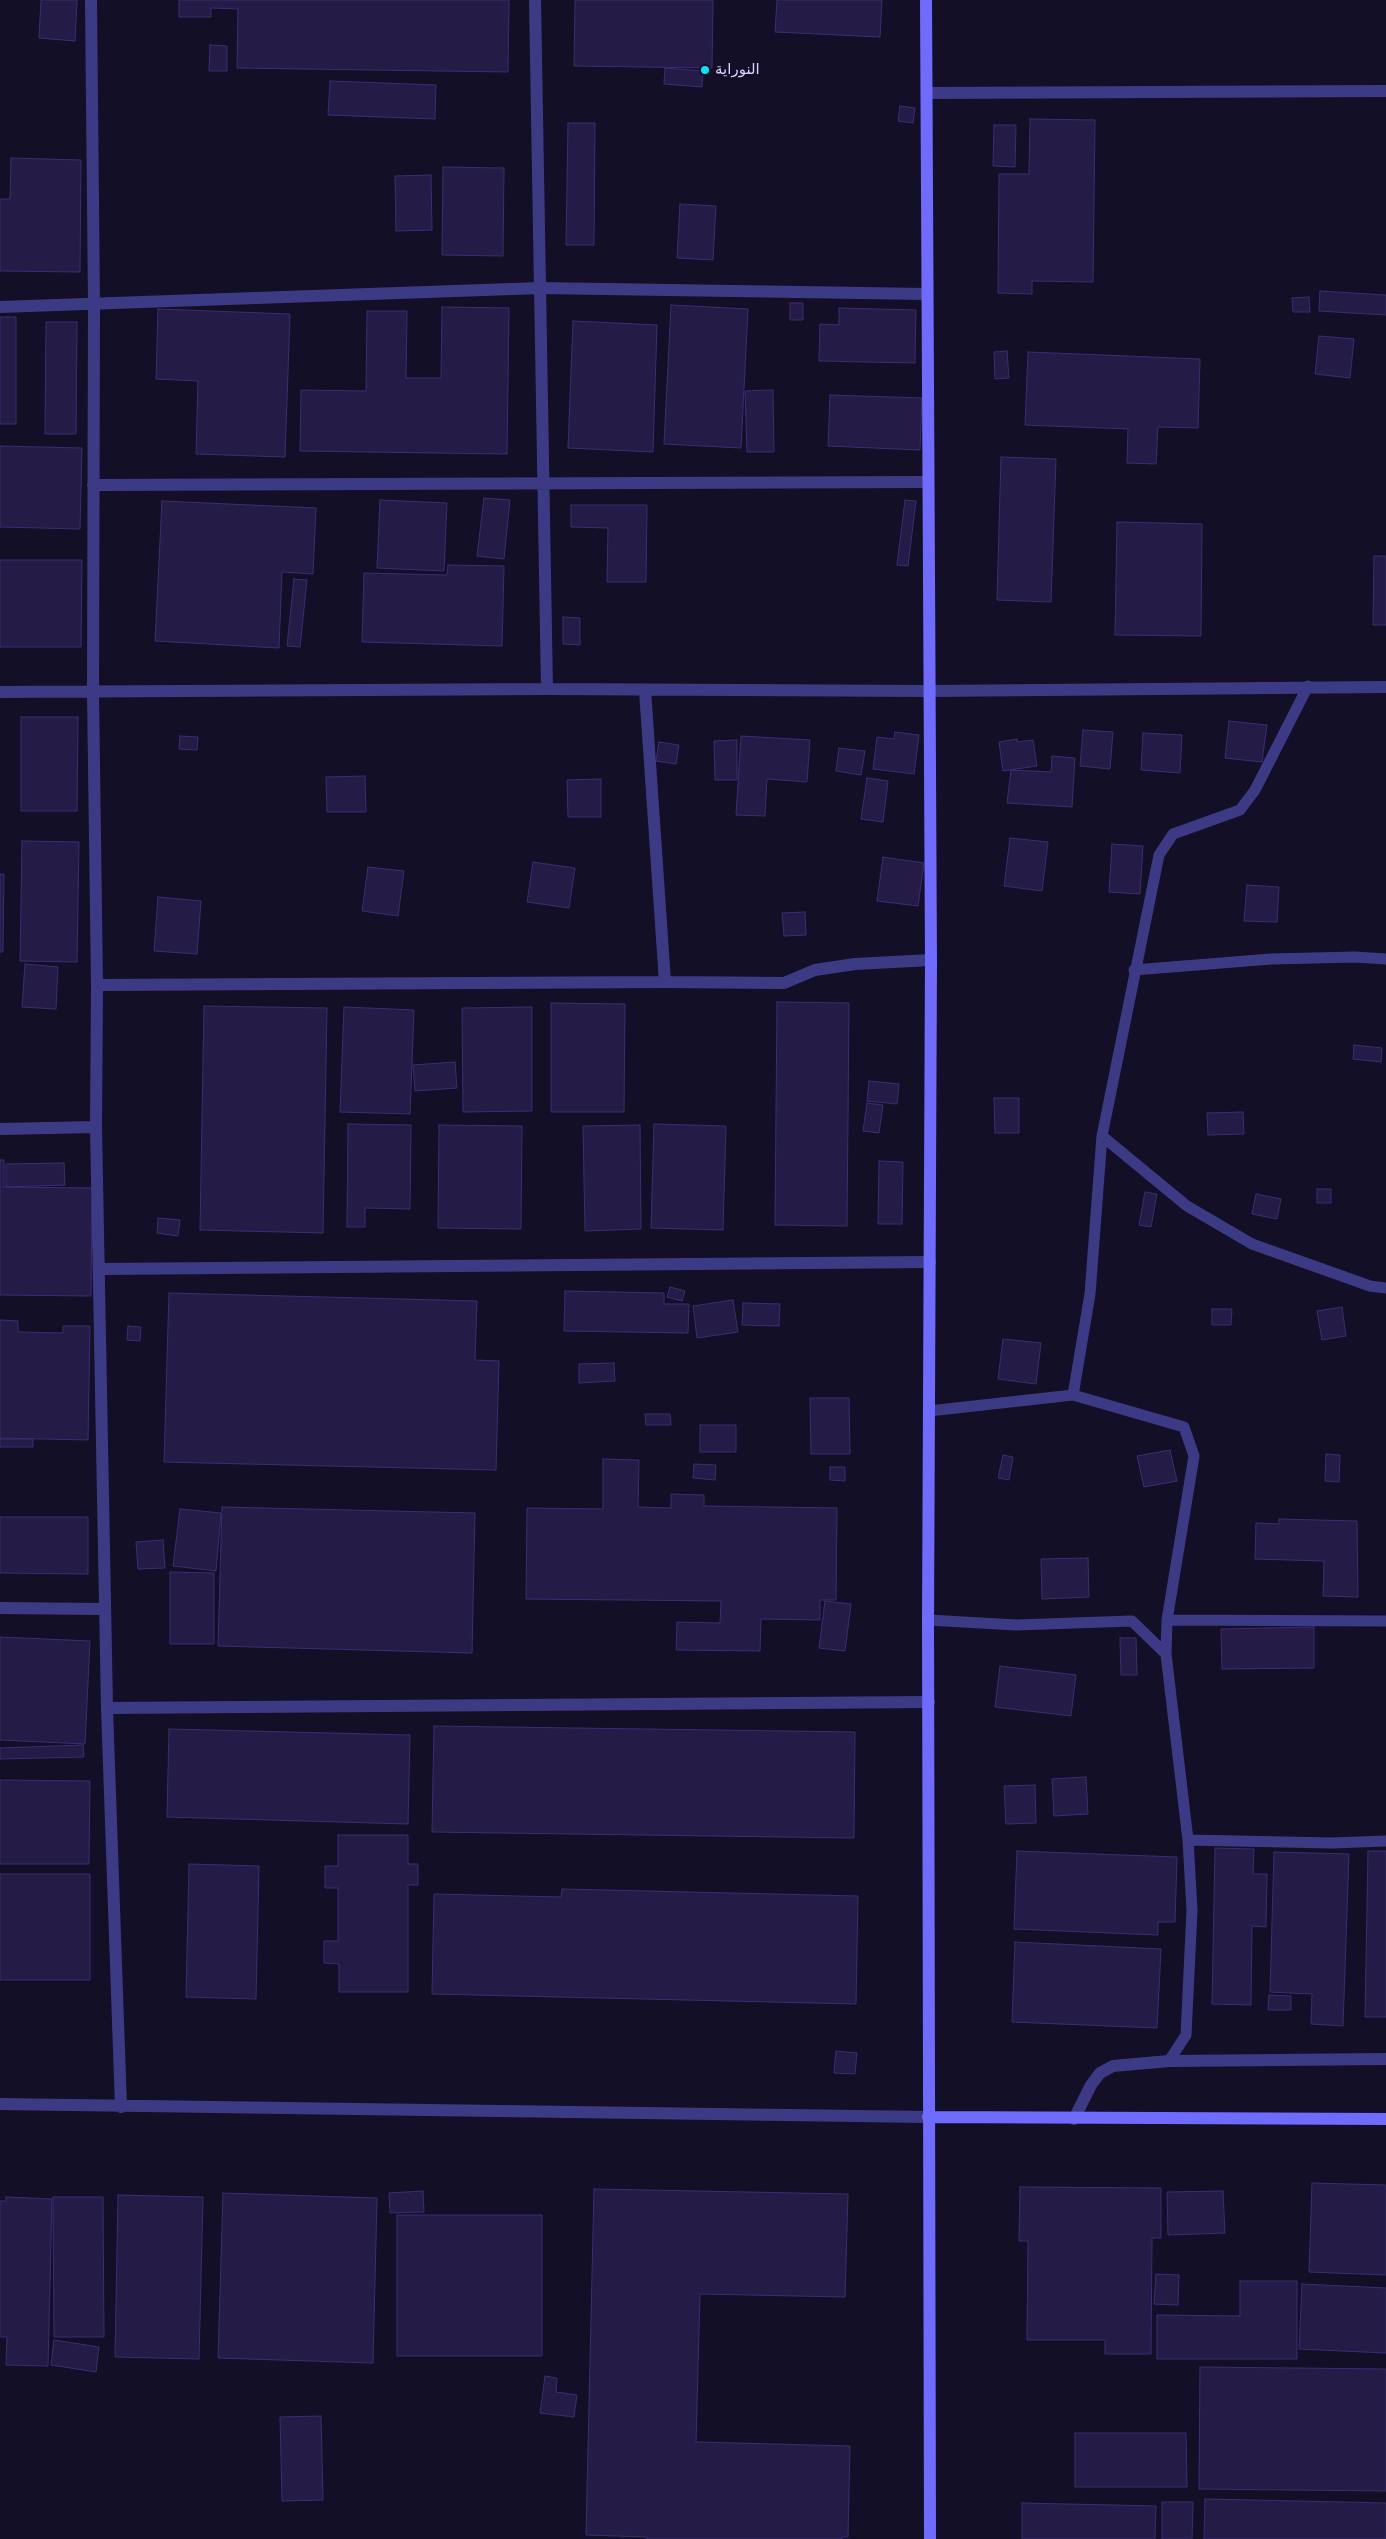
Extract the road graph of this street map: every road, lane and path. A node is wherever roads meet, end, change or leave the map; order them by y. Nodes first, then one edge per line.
1 (91, 0) edge
2 (535, 0) edge
3 (926, 0) edge
4 (1386, 91) edge
5 (927, 93) junction
6 (540, 288) junction
7 (927, 294) junction
8 (94, 305) junction
9 (0, 307) edge
10 (543, 482) junction
11 (928, 482) junction
12 (93, 485) junction
13 (1308, 686) junction
14 (1386, 686) edge
15 (547, 689) junction
16 (645, 690) junction
17 (0, 692) edge
18 (93, 692) junction
19 (928, 692) junction
20 (1386, 959) edge
21 (931, 960) junction
22 (1134, 970) junction
23 (665, 982) junction
24 (97, 985) junction
25 (96, 1128) junction
26 (0, 1129) edge
27 (1102, 1136) junction
28 (930, 1262) junction
29 (100, 1269) junction
30 (1386, 1288) edge
31 (1073, 1395) junction
32 (929, 1411) junction
33 (0, 1608) edge
34 (105, 1609) junction
35 (928, 1620) junction
36 (1167, 1620) junction
37 (1386, 1621) edge
38 (1166, 1654) junction
39 (929, 1702) junction
40 (107, 1708) junction
41 (1188, 1840) junction
42 (1386, 1841) edge
43 (1386, 2059) edge
44 (1168, 2061) junction
45 (0, 2104) edge
46 (121, 2106) junction
47 (928, 2117) junction
48 (1074, 2119) junction
49 (1386, 2120) edge
50 (930, 2539) edge

1 - 8 street
2 - 6 street
3 - 5 street
4 - 5 street
5 - 7 street
6 - 7 street
6 - 8 street
6 - 10 street
7 - 11 street
8 - 9 street
8 - 12 street
10 - 11 street
10 - 12 street
10 - 15 street
11 - 19 street
12 - 18 street
13 - 14 street
13 - 19 street
13 - 22 lane
15 - 16 street
15 - 18 street
16 - 19 street
16 - 23 street
17 - 18 street
18 - 24 street
19 - 21 street
20 - 22 lane
21 - 23 street
21 - 28 street
22 - 27 lane
23 - 24 street
24 - 25 street
25 - 26 street
25 - 29 street
27 - 30 lane
27 - 31 lane
28 - 29 street
28 - 32 street
29 - 34 street
31 - 32 lane
31 - 36 lane
32 - 35 street
33 - 34 street
34 - 40 street
35 - 38 lane
35 - 39 street
36 - 37 lane
36 - 38 lane
38 - 41 lane
39 - 40 street
39 - 47 street
40 - 46 street
41 - 42 lane
41 - 44 lane
43 - 44 street
44 - 48 street
45 - 46 street
46 - 47 street
47 - 48 street
47 - 50 street
48 - 49 street

